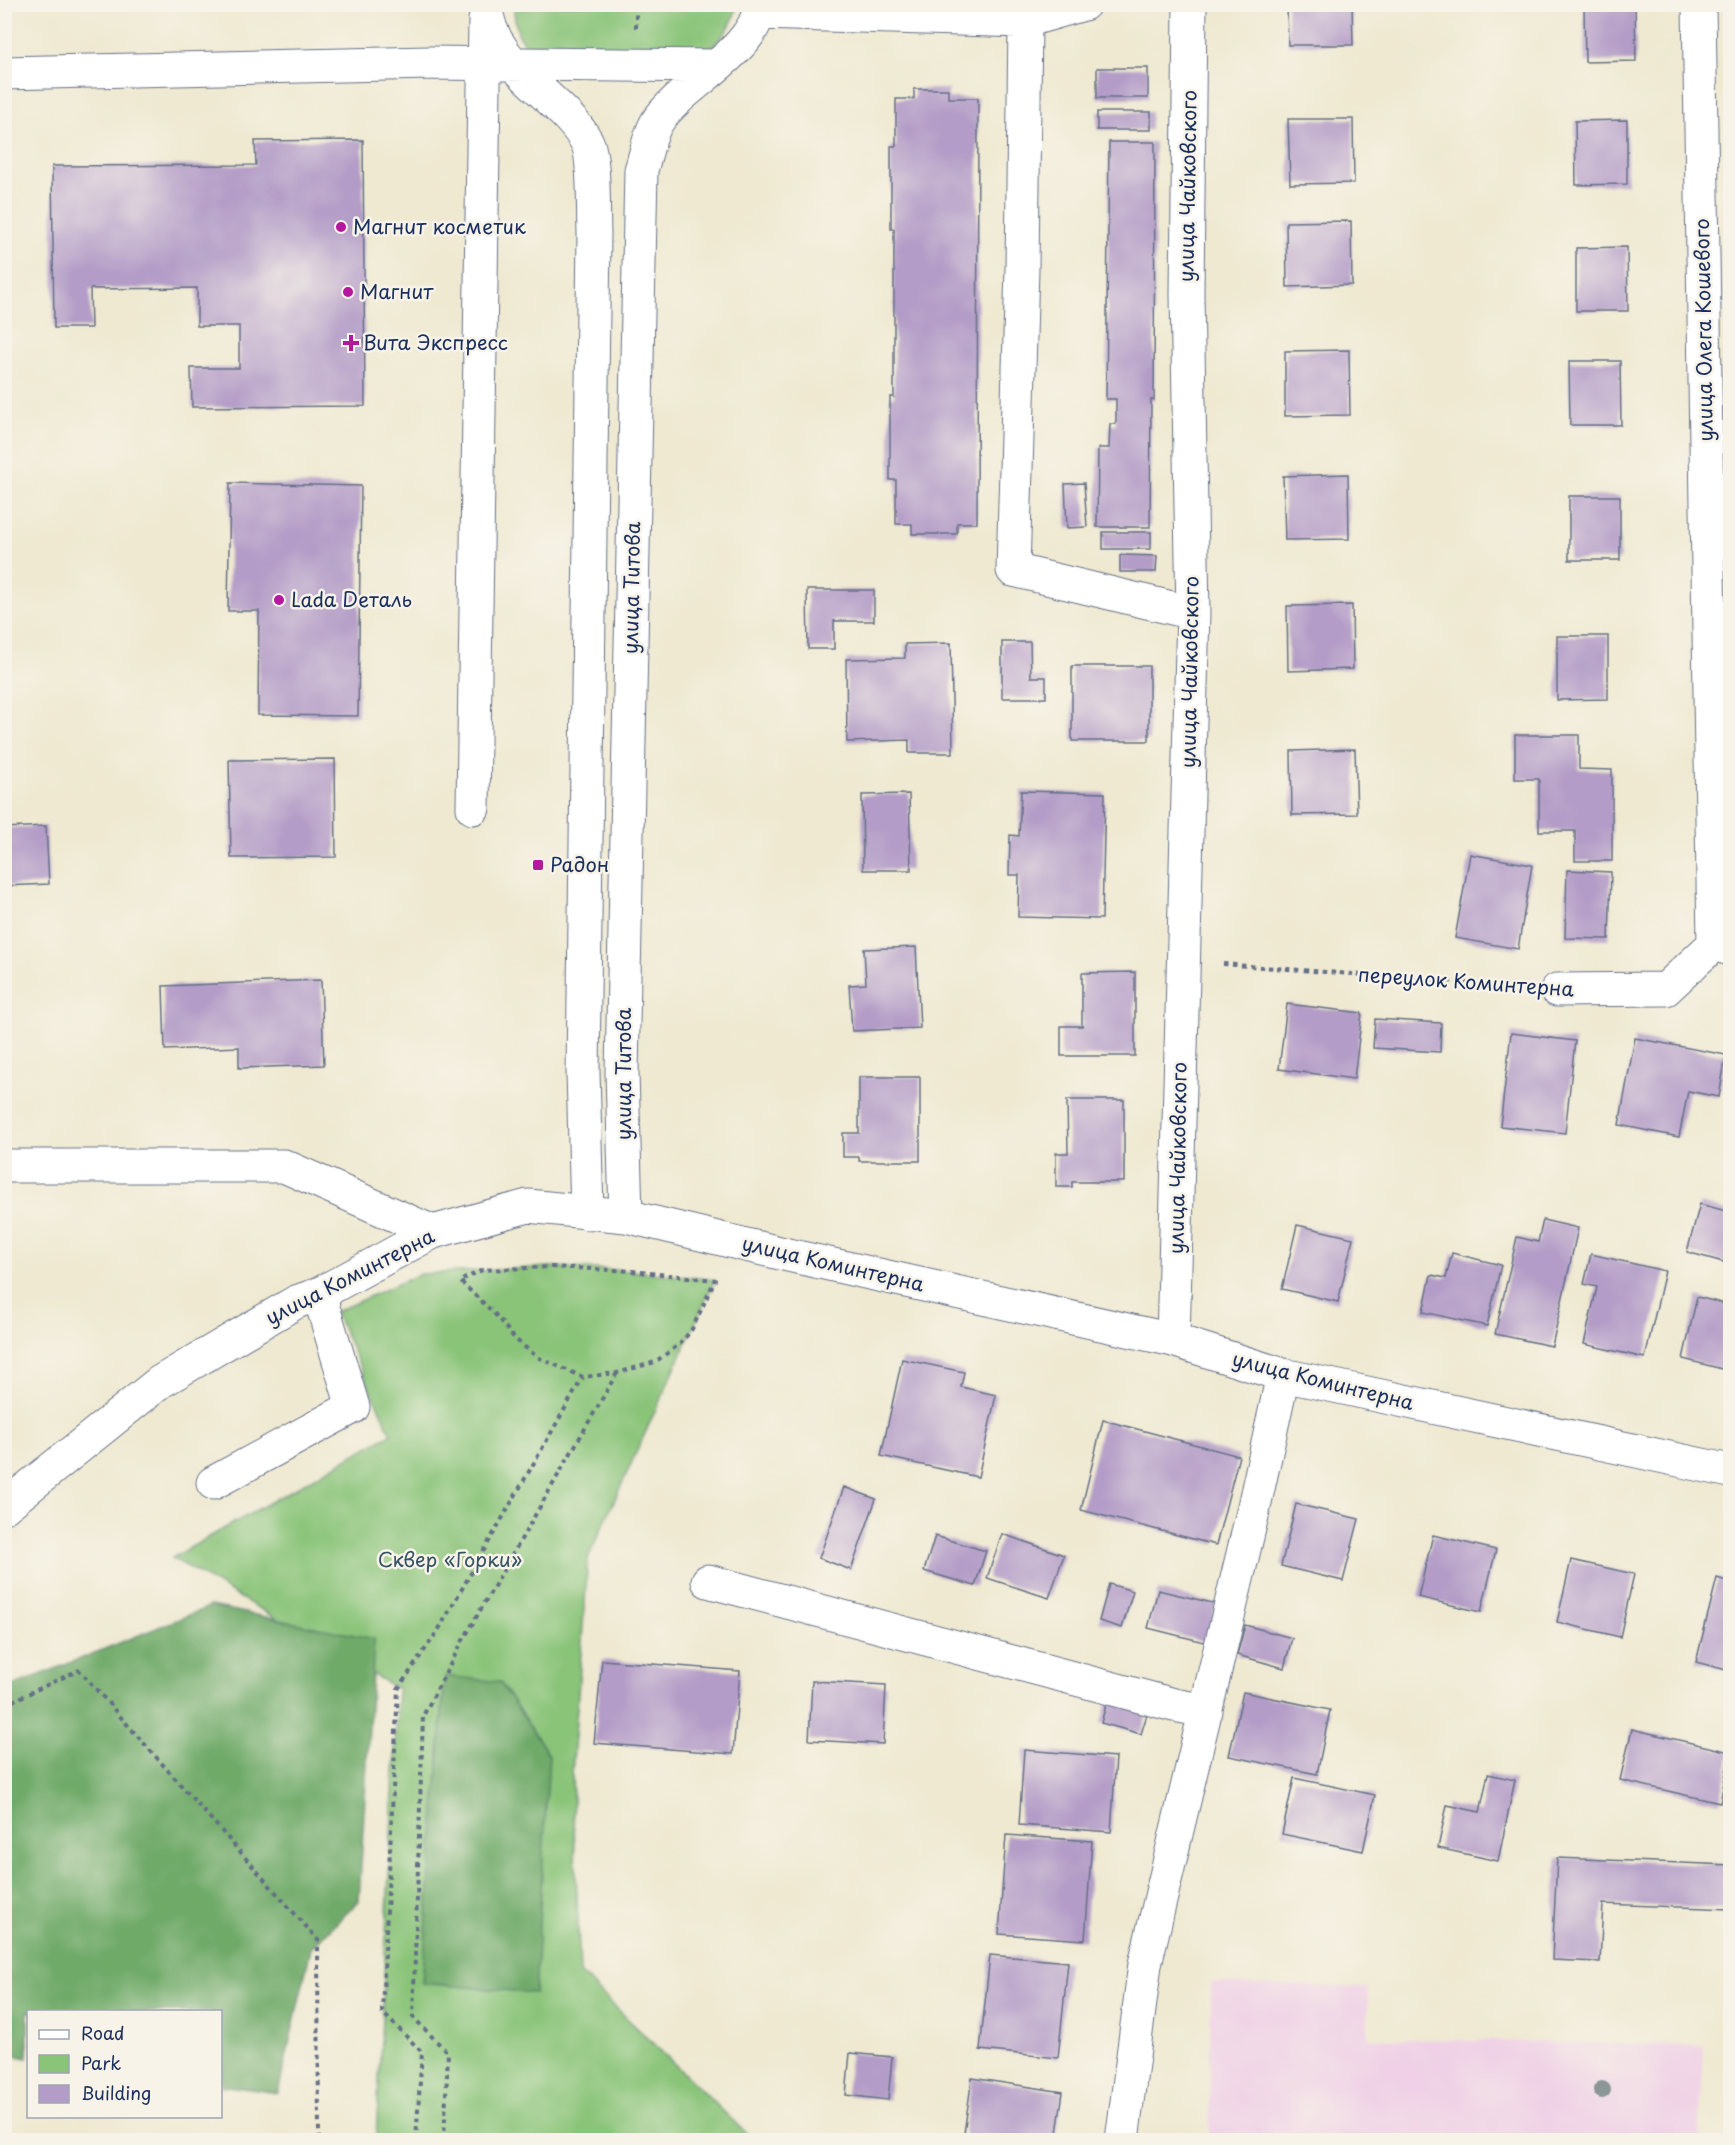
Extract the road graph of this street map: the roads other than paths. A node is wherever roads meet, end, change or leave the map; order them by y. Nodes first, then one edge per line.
1 (1084, 4) edge
2 (1190, 4) edge
3 (1699, 4) edge
4 (486, 7) edge
5 (759, 9) edge
6 (1025, 21) junction
7 (429, 63) junction
8 (499, 64) junction
9 (716, 66) junction
10 (4, 73) edge
11 (1192, 613) junction
12 (473, 808) dead end
13 (1722, 946) edge
14 (1557, 990) road end
15 (4, 1166) edge
16 (587, 1213) junction
17 (627, 1216) junction
18 (433, 1232) junction
19 (319, 1294) junction
20 (1173, 1340) junction
21 (1283, 1375) junction
22 (1731, 1471) edge
23 (213, 1483) dead end
24 (4, 1507) edge
25 (708, 1581) dead end
26 (1206, 1711) junction
27 (1122, 2140) edge

1 - 6 street
2 - 11 street, улица Чайковского
3 - 13 street, улица Олега Кошевого
4 - 7 street
4 - 8 street, улица Титова
5 - 6 street
5 - 9 street, улица Титова
6 - 11 street
7 - 8 street
7 - 10 street
8 - 9 street
8 - 12 street
8 - 16 street, улица Титова
9 - 17 street, улица Титова
11 - 20 street, улица Чайковского
13 - 14 street, переулок Коминтерна
15 - 18 street
16 - 17 street, улица Коминтерна
16 - 18 street, улица Коминтерна
17 - 20 street, улица Коминтерна
18 - 19 street, улица Коминтерна
19 - 23 street
19 - 24 street, улица Коминтерна
20 - 21 street, улица Коминтерна
21 - 22 street, улица Коминтерна
21 - 26 street
25 - 26 street
26 - 27 street

